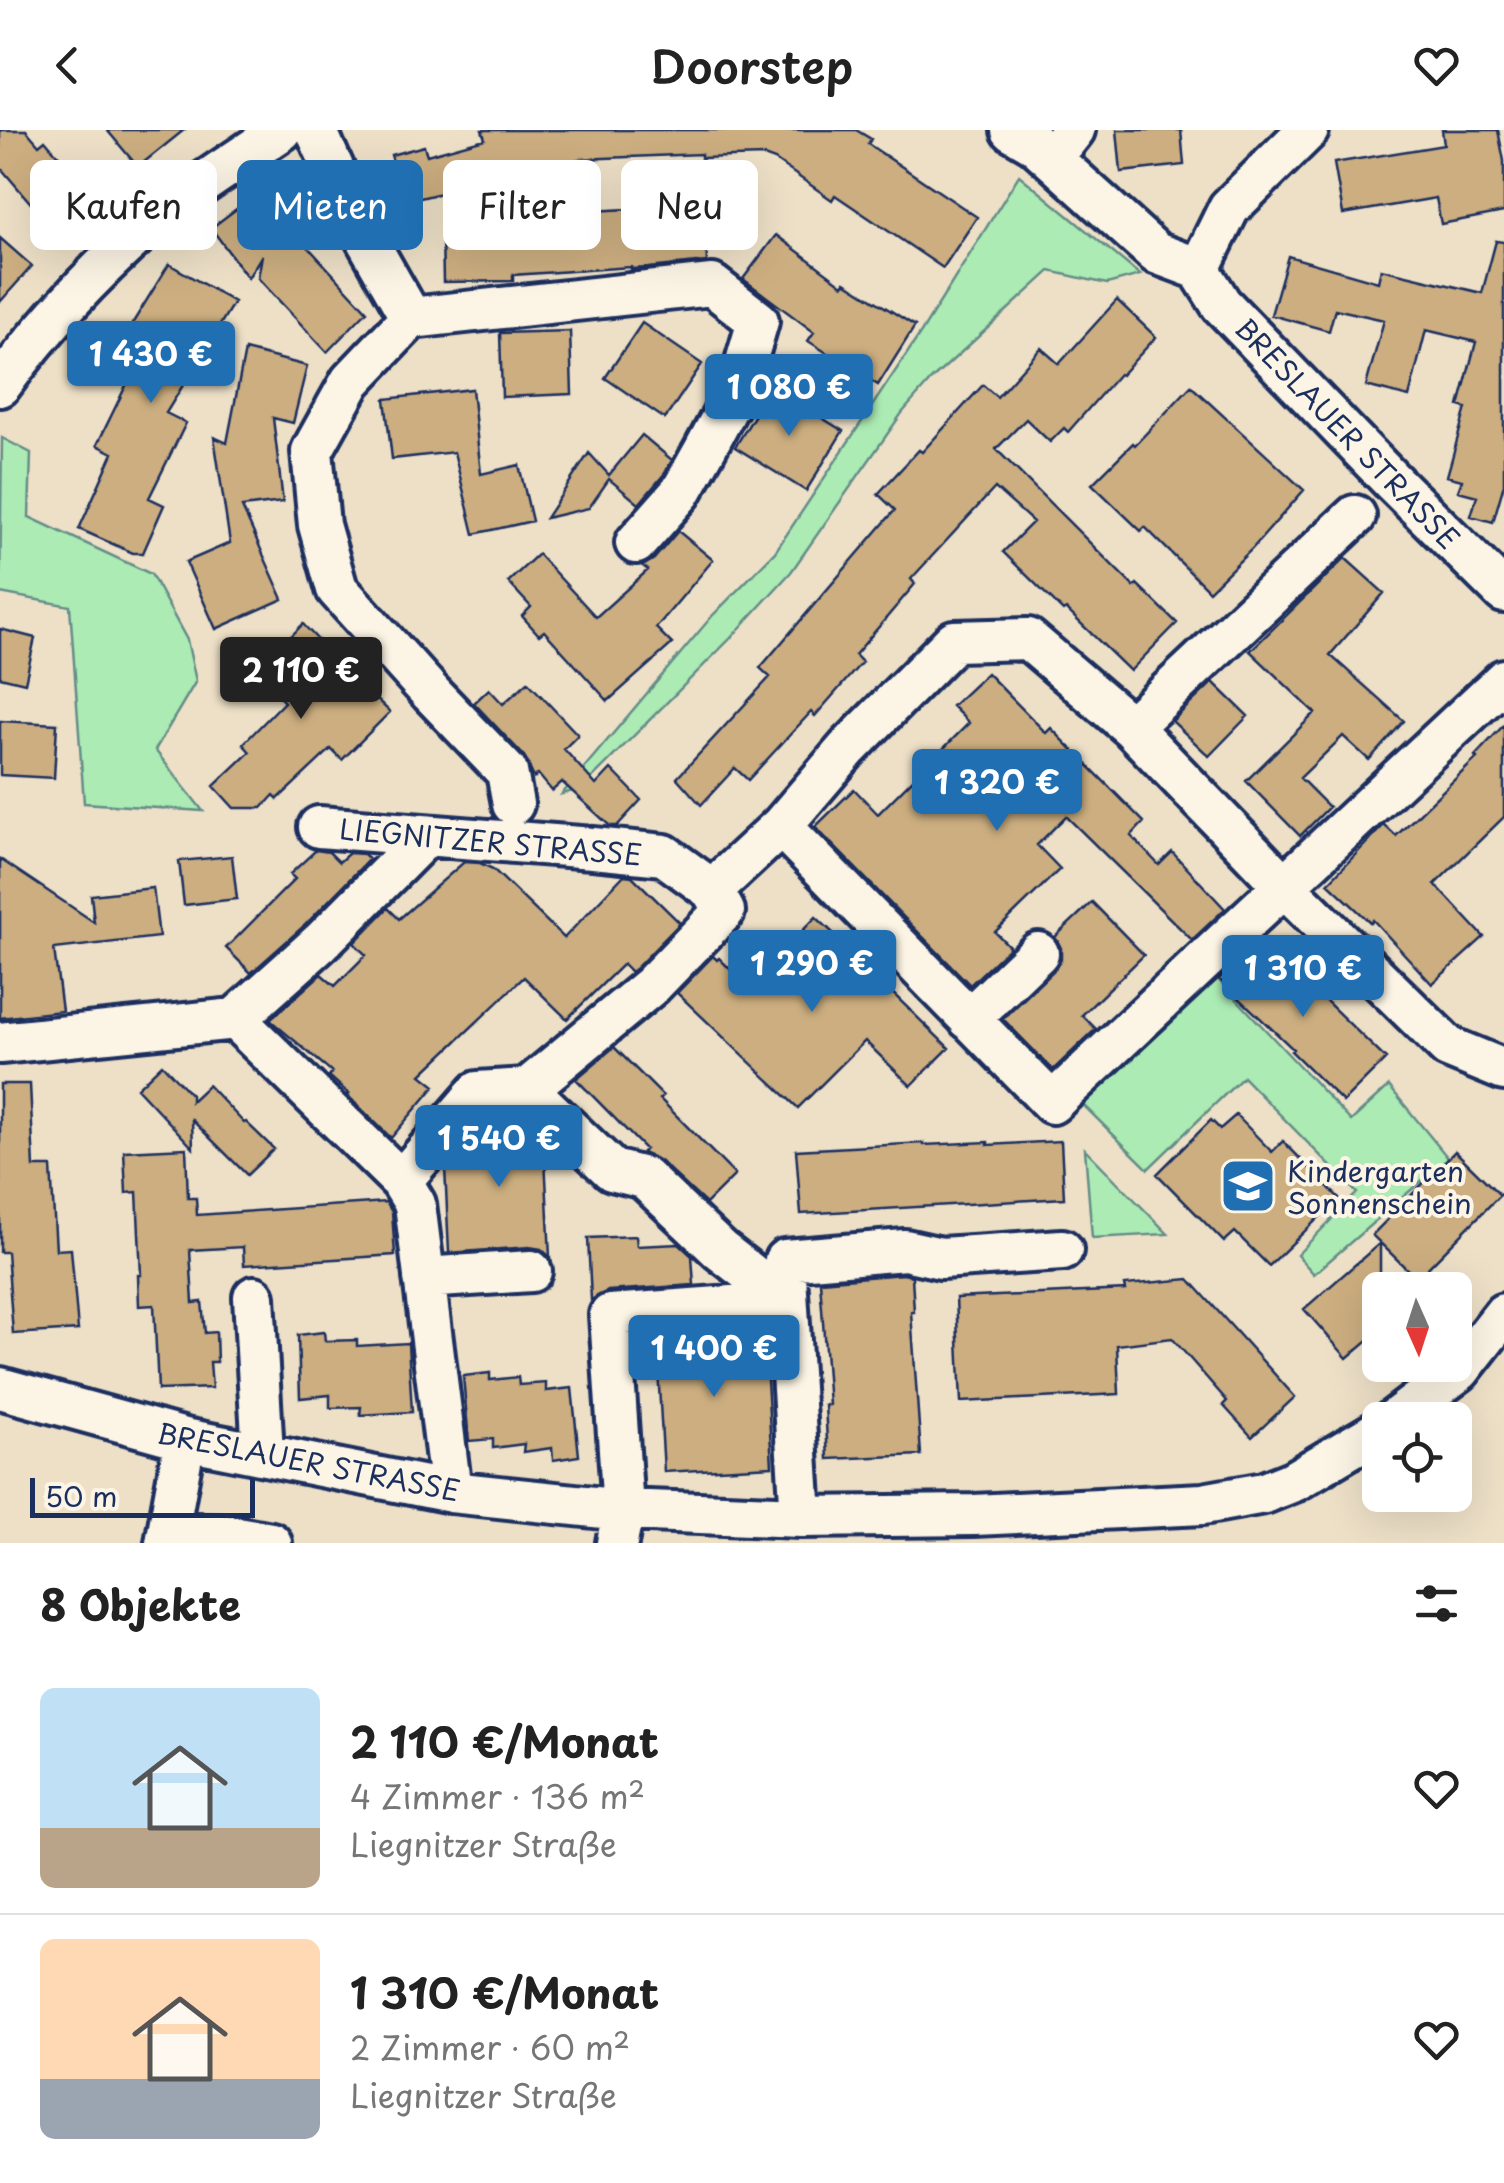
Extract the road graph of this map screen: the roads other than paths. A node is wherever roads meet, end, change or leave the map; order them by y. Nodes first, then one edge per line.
1 (282, 130) edge
2 (316, 130) edge
3 (1012, 130) edge
4 (1308, 130) edge
5 (1063, 144) edge
6 (1199, 269) junction
7 (411, 318) junction
8 (0, 386) edge
9 (1356, 516) dead end
10 (636, 544) dead end
11 (1504, 592) edge
12 (1504, 680) edge
13 (1131, 727) junction
14 (513, 804) dead end
15 (781, 826) junction
16 (318, 827) dead end
17 (426, 836) junction
18 (1284, 886) junction
19 (712, 890) junction
20 (1038, 953) dead end
21 (969, 1019) junction
22 (235, 1020) junction
23 (0, 1042) edge
24 (1504, 1070) edge
25 (527, 1090) junction
26 (401, 1181) junction
27 (1062, 1250) dead end
28 (531, 1271) dead end
29 (424, 1278) junction
30 (254, 1297) dead end
31 (787, 1302) junction
32 (1504, 1314) edge
33 (0, 1388) edge
34 (1418, 1402) edge
35 (185, 1439) junction
36 (1362, 1441) edge
37 (263, 1454) junction
38 (451, 1492) junction
39 (801, 1517) junction
40 (620, 1526) edge
41 (166, 1538) edge
42 (271, 1543) edge

1 - 8 street
2 - 7 street
3 - 5 street
4 - 6 street
5 - 6 street
6 - 11 street, BRESLAUER STRASSE
7 - 10 street
7 - 14 street
9 - 13 street
12 - 18 street
13 - 15 street
13 - 18 street
15 - 19 street
15 - 21 street
16 - 17 street, LIEGNITZER STRASSE
17 - 19 street, LIEGNITZER STRASSE
17 - 22 street
18 - 21 street
18 - 24 street
19 - 25 street
20 - 21 street
22 - 23 street
22 - 26 street
25 - 26 street
25 - 31 street
26 - 29 street
27 - 31 street
28 - 29 street
29 - 38 street
30 - 37 street
31 - 39 street
31 - 40 street
32 - 34 street
33 - 35 street, BRESLAUER STRASSE
35 - 37 street, BRESLAUER STRASSE
35 - 41 street
36 - 39 street, BRESLAUER STRASSE
37 - 38 street, BRESLAUER STRASSE
38 - 40 street, BRESLAUER STRASSE
39 - 40 street, BRESLAUER STRASSE
41 - 42 street

